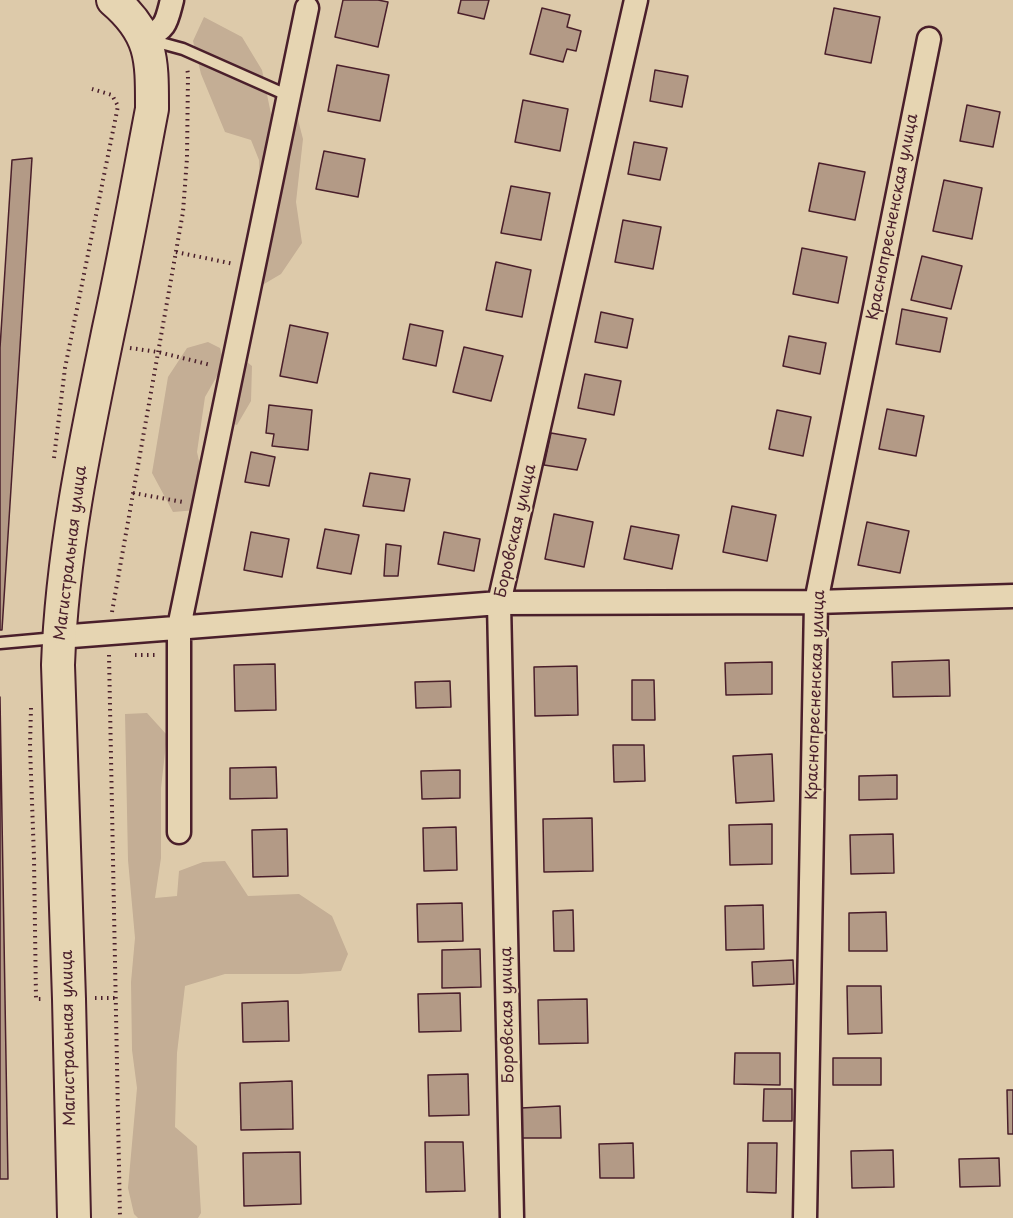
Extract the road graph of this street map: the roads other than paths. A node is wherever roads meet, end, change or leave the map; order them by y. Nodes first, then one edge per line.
1 (113, 0) edge
2 (172, 0) edge
3 (636, 0) edge
4 (307, 8) dead end
5 (145, 39) junction
6 (929, 39) dead end
7 (288, 96) junction
8 (1013, 596) edge
9 (816, 602) junction
10 (499, 603) junction
11 (179, 627) junction
12 (59, 638) junction
13 (0, 643) edge
14 (179, 832) dead end
15 (74, 1218) edge
16 (513, 1218) edge
17 (805, 1218) edge

1 - 5 main road
2 - 5 street
3 - 10 street, Боровская улица
4 - 7 street
5 - 7 lane
5 - 12 main road, Магистральная улица
6 - 9 street, Краснопресненская улица
7 - 11 street
8 - 9 street
9 - 10 street
9 - 17 street, Краснопресненская улица
10 - 11 street
10 - 16 street, Боровская улица
11 - 12 street
11 - 14 street
12 - 13 lane
12 - 15 main road, Магистральная улица

